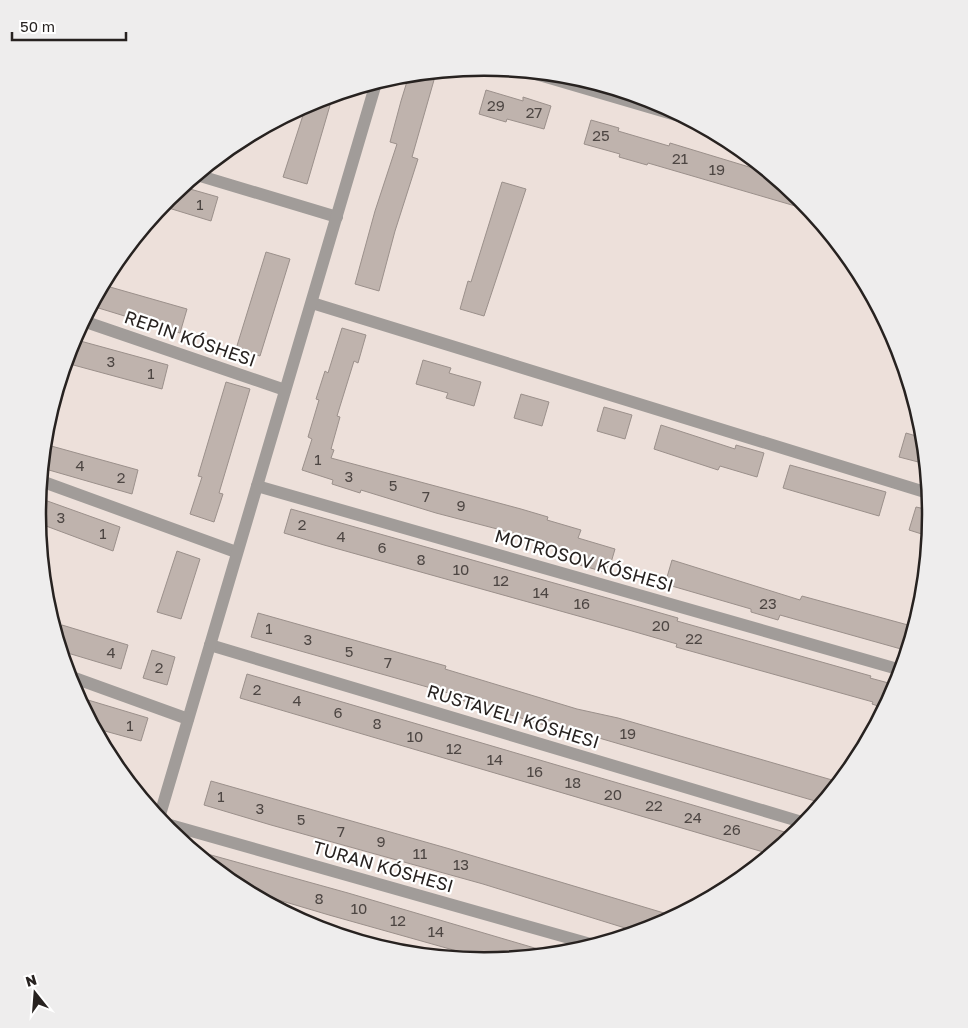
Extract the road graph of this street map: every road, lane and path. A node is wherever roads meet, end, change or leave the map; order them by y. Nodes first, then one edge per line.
1 (585, 88) edge
2 (374, 90) edge
3 (635, 103) edge
4 (205, 178) edge
5 (337, 217) junction
6 (312, 303) junction
7 (90, 323) edge
8 (285, 390) junction
9 (47, 483) edge
10 (257, 486) junction
11 (921, 491) edge
12 (236, 552) junction
13 (210, 645) junction
14 (894, 668) edge
15 (79, 680) edge
16 (188, 719) junction
17 (161, 810) edge
18 (797, 821) edge
19 (177, 827) edge
20 (579, 941) edge

1 - 3 street
2 - 5 street
4 - 5 street
5 - 6 street
6 - 8 street
6 - 11 street
7 - 8 street, REPIN KÓSHESI
8 - 10 street
9 - 12 street
10 - 12 street
10 - 14 street, MOTROSOV KÓSHESI
12 - 13 street
13 - 16 street
13 - 18 street, RUSTAVELI KÓSHESI
15 - 16 street
16 - 17 street
19 - 20 street, TURAN KÓSHESI

